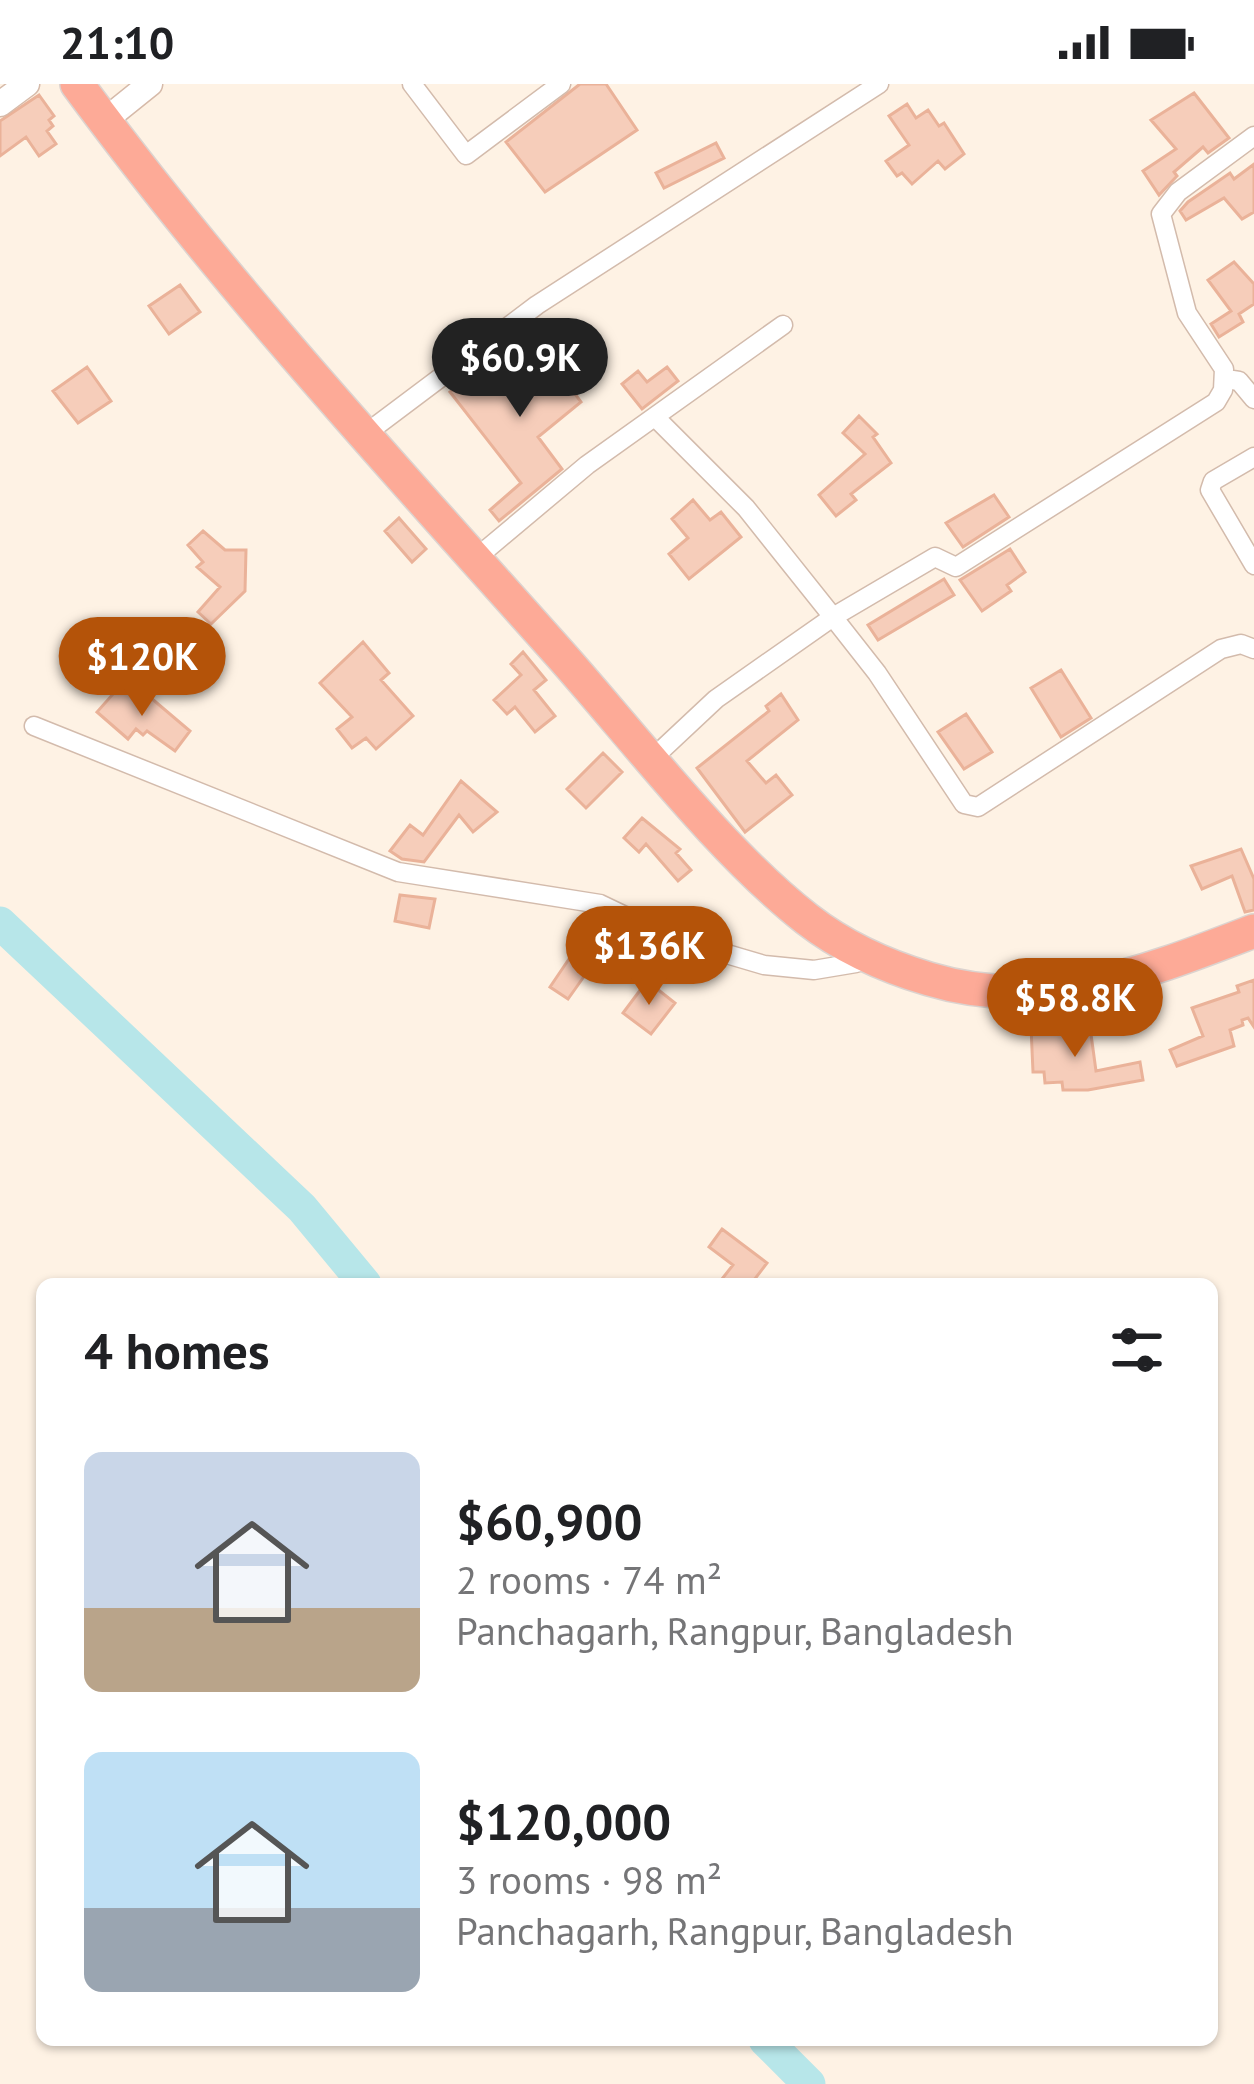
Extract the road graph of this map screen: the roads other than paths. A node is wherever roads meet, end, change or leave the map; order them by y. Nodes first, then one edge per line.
1 (27, 84) edge
2 (77, 84) edge
3 (150, 84) edge
4 (412, 84) edge
5 (560, 84) edge
6 (879, 84) edge
7 (0, 104) edge
8 (104, 121) junction
9 (1254, 136) edge
10 (783, 325) dead end
11 (1226, 379) junction
12 (1254, 399) edge
13 (655, 417) junction
14 (364, 436) junction
15 (1254, 457) edge
16 (475, 559) junction
17 (1254, 565) edge
18 (833, 617) junction
19 (1254, 649) edge
20 (34, 726) dead end
21 (653, 758) junction
22 (1254, 931) edge
23 (865, 955) junction

1 - 7 street
2 - 8 highway
3 - 8 street
4 - 5 street
6 - 14 street
8 - 14 highway
9 - 11 street
10 - 13 street
11 - 12 street
11 - 18 street
13 - 16 street
13 - 18 street
14 - 16 highway
15 - 17 street
16 - 21 highway
18 - 19 street
18 - 21 street
20 - 23 street
21 - 23 highway
22 - 23 highway

